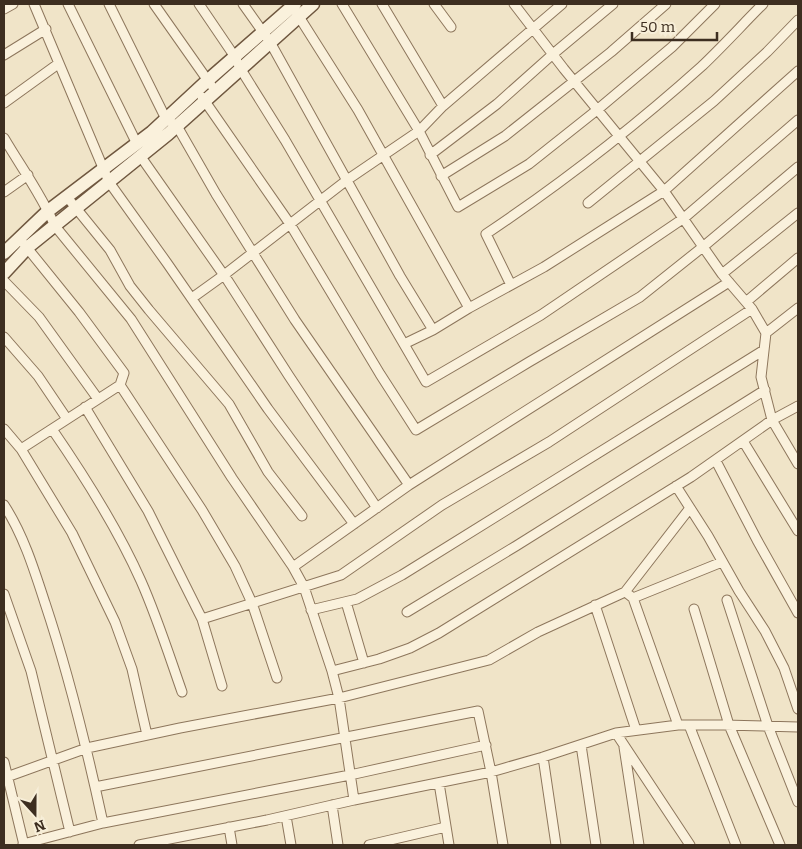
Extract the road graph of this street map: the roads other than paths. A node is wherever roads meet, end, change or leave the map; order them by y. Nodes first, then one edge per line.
1 (13, 4) edge
2 (34, 4) edge
3 (68, 4) edge
4 (109, 4) edge
5 (154, 4) edge
6 (199, 4) edge
7 (243, 4) edge
8 (312, 4) edge
9 (342, 4) edge
10 (382, 4) edge
11 (434, 4) edge
12 (514, 4) edge
13 (562, 4) edge
14 (613, 4) edge
15 (666, 4) edge
16 (715, 4) edge
17 (763, 4) edge
18 (4, 9) edge
19 (295, 9) edge
20 (798, 20) edge
21 (451, 27) dead end
22 (46, 29) junction
23 (533, 29) junction
24 (266, 37) junction
25 (553, 54) junction
26 (4, 55) edge
27 (237, 62) junction
28 (58, 64) junction
29 (798, 71) edge
30 (207, 81) junction
31 (574, 82) junction
32 (216, 90) junction
33 (201, 96) junction
34 (4, 103) edge
35 (443, 106) junction
36 (597, 110) junction
37 (798, 120) edge
38 (171, 123) junction
39 (419, 130) junction
40 (618, 136) junction
41 (5, 143) edge
42 (137, 144) junction
43 (383, 155) junction
44 (430, 155) junction
45 (141, 157) junction
46 (640, 161) junction
47 (798, 167) edge
48 (103, 170) junction
49 (28, 175) junction
50 (441, 176) junction
51 (347, 180) junction
52 (109, 182) junction
53 (664, 191) junction
54 (4, 192) edge
55 (67, 197) junction
56 (320, 200) junction
57 (588, 203) dead end
58 (76, 208) junction
59 (48, 211) junction
60 (798, 213) edge
61 (684, 218) junction
62 (290, 224) junction
63 (55, 226) junction
64 (18, 238) junction
65 (704, 246) junction
66 (28, 247) junction
67 (4, 253) edge
68 (253, 253) junction
69 (798, 258) edge
70 (4, 273) edge
71 (722, 274) junction
72 (224, 275) junction
73 (4, 281) edge
74 (729, 282) junction
75 (511, 285) junction
76 (192, 298) junction
77 (749, 306) junction
78 (469, 308) junction
79 (798, 308) edge
80 (433, 330) junction
81 (766, 333) junction
82 (4, 338) edge
83 (404, 344) junction
84 (764, 350) junction
85 (120, 385) junction
86 (765, 390) junction
87 (98, 399) junction
88 (798, 406) edge
89 (85, 407) junction
90 (68, 419) junction
91 (772, 420) junction
92 (52, 429) junction
93 (4, 430) edge
94 (743, 442) junction
95 (21, 449) junction
96 (716, 460) junction
97 (798, 464) edge
98 (409, 485) junction
99 (676, 486) junction
100 (4, 505) edge
101 (377, 508) junction
102 (690, 508) junction
103 (302, 516) dead end
104 (354, 524) junction
105 (798, 531) edge
106 (722, 562) junction
107 (293, 568) junction
108 (304, 587) junction
109 (4, 594) edge
110 (629, 595) junction
111 (727, 600) dead end
112 (346, 602) junction
113 (252, 603) junction
114 (595, 605) junction
115 (694, 609) dead end
116 (311, 610) junction
117 (408, 612) dead end
118 (798, 612) edge
119 (202, 619) junction
120 (364, 663) junction
121 (332, 671) junction
122 (277, 678) dead end
123 (222, 686) dead end
124 (182, 692) dead end
125 (339, 698) junction
126 (798, 708) edge
127 (678, 725) junction
128 (689, 725) junction
129 (729, 725) junction
130 (768, 726) junction
131 (798, 727) edge
132 (636, 730) junction
133 (616, 733) junction
134 (147, 736) junction
135 (345, 738) junction
136 (624, 744) junction
137 (486, 745) junction
138 (581, 745) junction
139 (87, 748) junction
140 (543, 757) junction
141 (53, 760) junction
142 (4, 762) edge
143 (491, 772) junction
144 (350, 775) junction
145 (5, 777) edge
146 (439, 782) junction
147 (95, 787) junction
148 (354, 800) junction
149 (798, 802) edge
150 (332, 805) junction
151 (286, 816) junction
152 (103, 823) junction
153 (446, 827) junction
154 (229, 828) junction
155 (70, 832) junction
156 (186, 836) junction
157 (23, 844) edge
158 (143, 845) edge
159 (188, 845) edge
160 (232, 845) edge
161 (291, 845) edge
162 (338, 845) edge
163 (369, 845) edge
164 (449, 845) edge
165 (503, 845) edge
166 (556, 845) edge
167 (596, 845) edge
168 (638, 845) edge
169 (690, 845) edge
170 (736, 845) edge
171 (780, 845) edge

1 - 18 street
2 - 22 street
3 - 42 street
4 - 38 street
5 - 30 street
6 - 27 street
7 - 24 street
8 - 19 main road
9 - 39 street
10 - 35 street
11 - 21 street
12 - 23 street
13 - 23 street
14 - 25 street
15 - 31 street
16 - 36 street
17 - 40 street
19 - 24 main road
19 - 43 street
20 - 46 street
22 - 26 street
22 - 28 street
23 - 25 street
23 - 35 street
24 - 27 main road
24 - 51 street
25 - 31 street
25 - 44 street
27 - 30 main road
27 - 32 main road
27 - 56 street
28 - 34 street
28 - 48 street
29 - 53 street
30 - 32 street
30 - 33 main road
31 - 36 street
31 - 50 street
32 - 33 main road
33 - 38 main road
33 - 62 street
35 - 39 street
36 - 40 street
36 - 50 street
37 - 61 street
38 - 42 main road
38 - 45 main road
38 - 68 street
39 - 43 street
39 - 44 street
40 - 46 street
40 - 75 street
41 - 49 street
42 - 48 main road
43 - 51 street
43 - 78 street
44 - 50 street
45 - 52 main road
45 - 72 street
46 - 53 street
46 - 57 street
47 - 65 street
48 - 52 street
48 - 55 main road
49 - 54 street
49 - 59 street
51 - 56 street
51 - 80 street
52 - 58 main road
52 - 76 street
53 - 61 street
53 - 75 street
55 - 58 street
55 - 59 main road
56 - 62 street
56 - 83 street
58 - 63 main road
58 - 103 street
59 - 63 street
59 - 64 main road
60 - 71 street
61 - 65 street
61 - 83 street
62 - 65 street
62 - 68 street
63 - 66 main road
63 - 107 street
64 - 66 street
64 - 67 main road
65 - 71 street
66 - 70 main road
66 - 85 street
68 - 72 street
68 - 98 street
69 - 77 street
71 - 74 street
72 - 76 street
72 - 101 street
73 - 87 street
74 - 77 street
74 - 98 street
75 - 78 street
76 - 104 street
77 - 81 street
77 - 108 street
78 - 80 street
79 - 81 street
80 - 83 street
81 - 84 street
82 - 90 street
84 - 86 street
84 - 112 street
85 - 87 street
85 - 113 street
86 - 91 street
86 - 117 street
87 - 89 street
88 - 91 street
89 - 90 street
89 - 119 street
90 - 92 street
91 - 94 street
91 - 97 street
92 - 95 street
92 - 124 street
93 - 95 street
94 - 96 street
94 - 105 street
95 - 134 street
96 - 99 street
96 - 118 street
98 - 101 street
99 - 102 street
99 - 120 street
100 - 139 street
101 - 104 street
102 - 106 street
102 - 110 street
104 - 107 street
106 - 110 street
106 - 126 street
107 - 108 street
108 - 113 street
108 - 116 street
109 - 141 street
110 - 114 street
110 - 127 street
111 - 130 street
112 - 116 street
112 - 120 street
113 - 119 street
113 - 122 street
114 - 125 street
114 - 132 street
115 - 129 street
116 - 121 street
119 - 123 street
120 - 121 street
121 - 125 street
125 - 134 street
125 - 135 street
127 - 128 street
127 - 132 street
128 - 129 street
128 - 170 street
129 - 130 street
129 - 171 street
130 - 131 street
130 - 149 street
132 - 133 street
133 - 136 street
133 - 138 street
134 - 139 street
135 - 137 street
135 - 144 street
135 - 147 street
136 - 168 street
136 - 169 street
137 - 143 street
137 - 144 street
138 - 140 street
138 - 167 street
139 - 141 street
139 - 147 street
140 - 143 street
140 - 166 street
141 - 145 street
141 - 155 street
142 - 145 street
143 - 146 street
143 - 165 street
144 - 148 street
144 - 152 street
145 - 157 street
146 - 148 street
146 - 153 street
147 - 152 street
148 - 150 street
150 - 151 street
150 - 162 street
151 - 154 street
151 - 161 street
152 - 155 street
153 - 163 street
153 - 164 street
154 - 156 street
154 - 160 street
155 - 157 street
156 - 158 street
156 - 159 street

